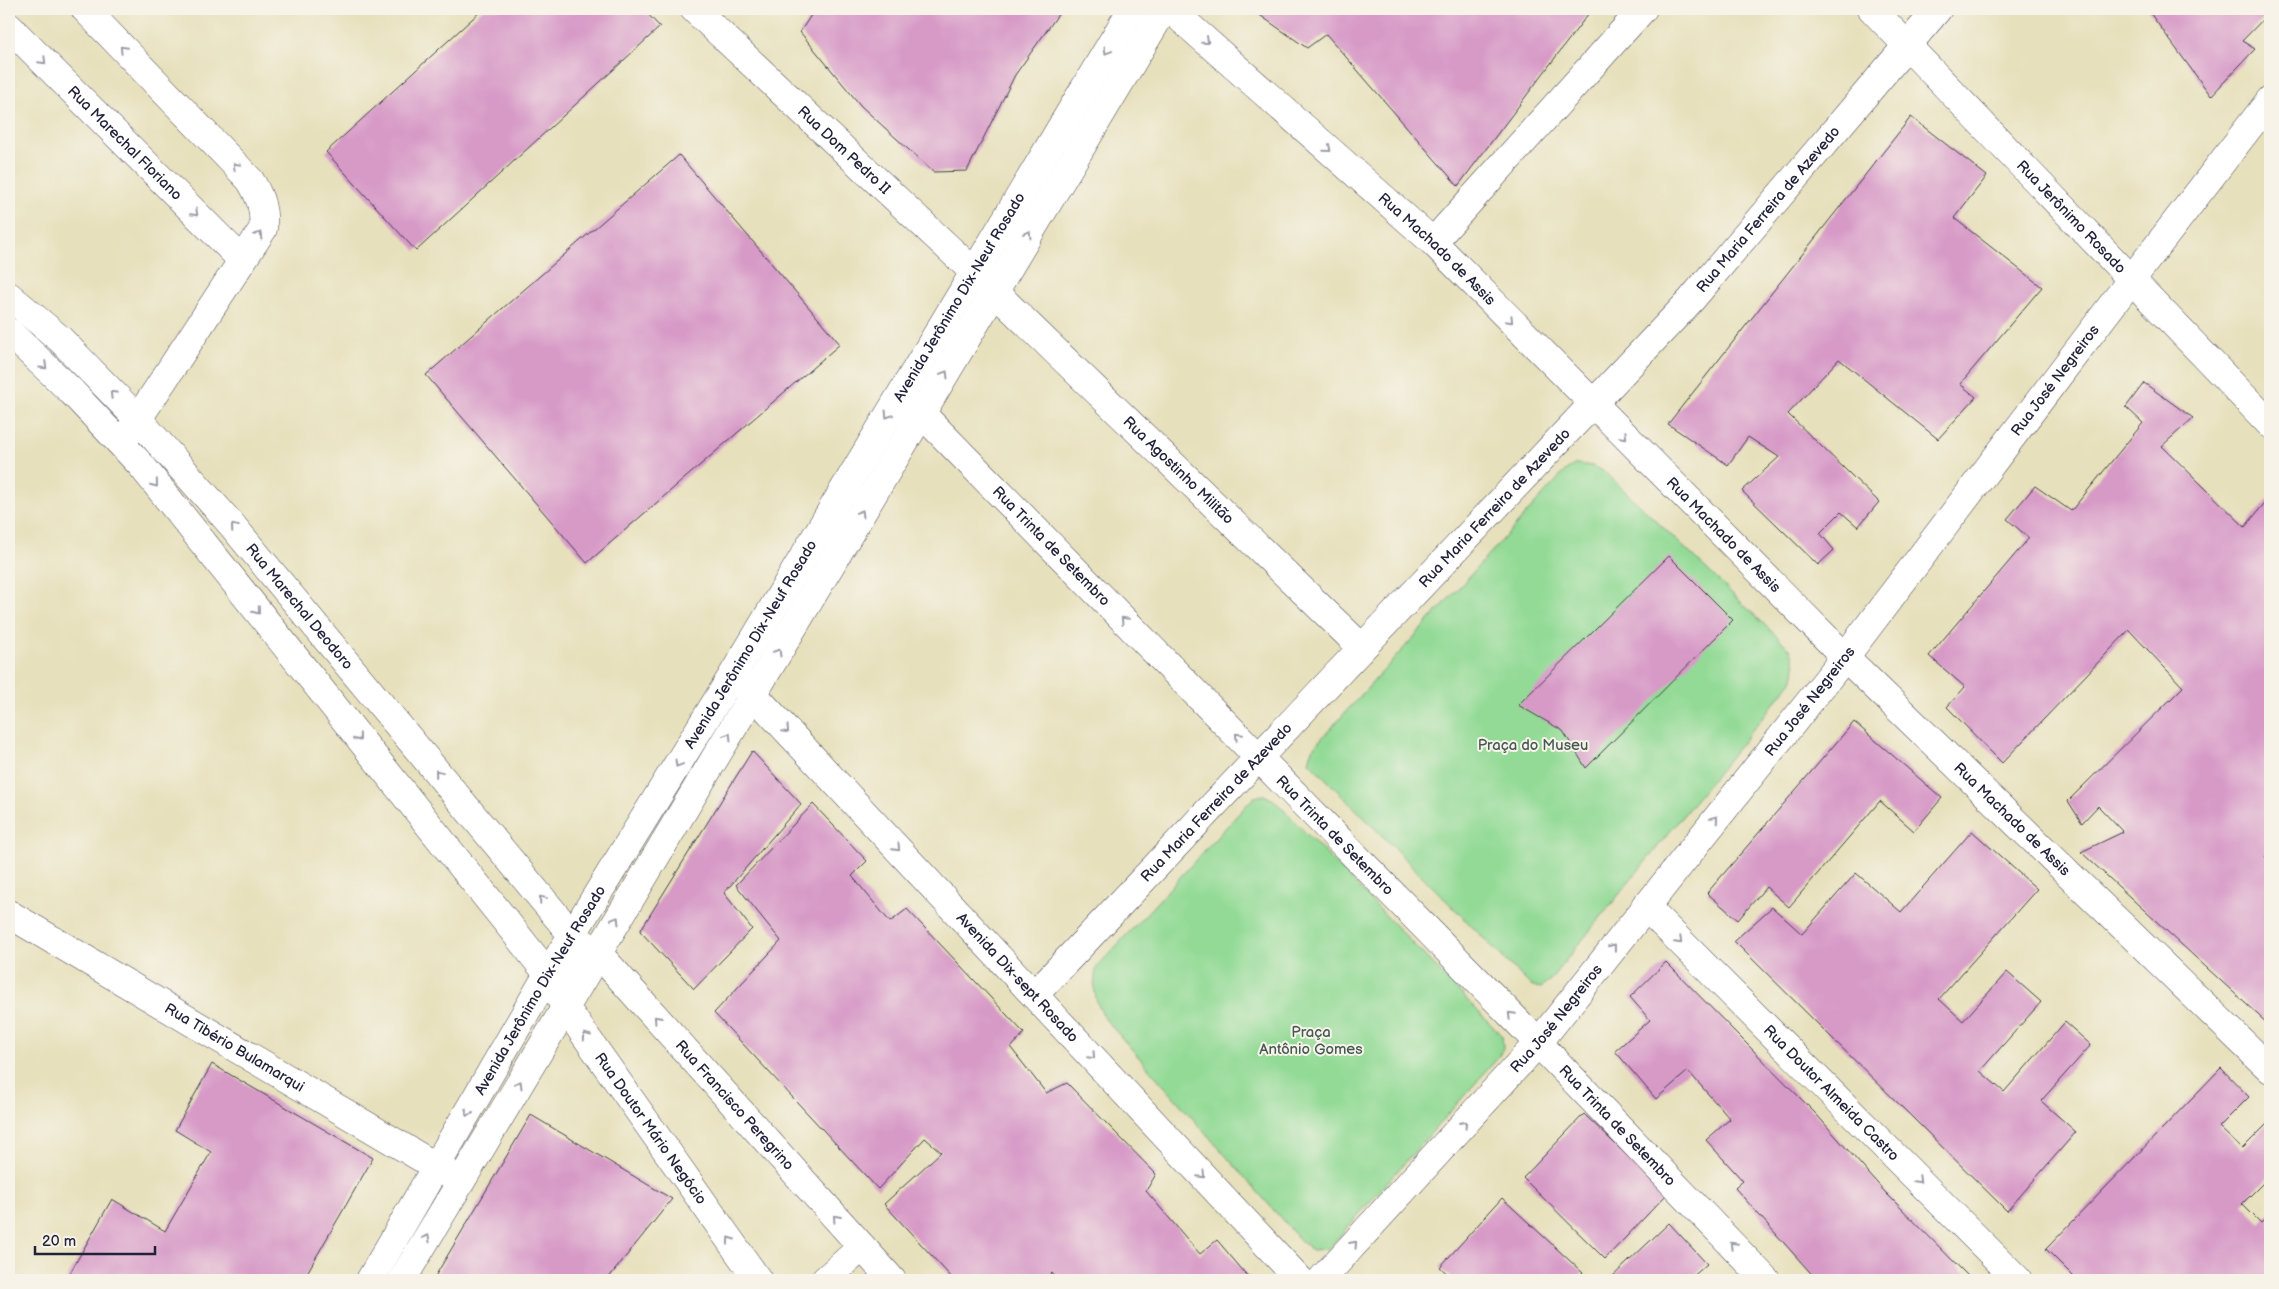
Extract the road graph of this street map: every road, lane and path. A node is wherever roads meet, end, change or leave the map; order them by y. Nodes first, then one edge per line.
1 (85, 9) edge
2 (694, 9) edge
3 (1132, 9) edge
4 (1164, 9) edge
5 (1170, 9) edge
6 (1643, 9) edge
7 (1872, 9) edge
8 (1938, 9) edge
9 (9, 27) edge
10 (1907, 45) junction
11 (2270, 100) edge
12 (1433, 242) junction
13 (241, 260) junction
14 (974, 272) junction
15 (2131, 280) junction
16 (994, 291) junction
17 (9, 296) edge
18 (9, 332) edge
19 (902, 391) junction
20 (1592, 403) junction
21 (921, 413) junction
22 (138, 419) junction
23 (2270, 424) edge
24 (121, 444) junction
25 (1362, 648) junction
26 (1845, 658) junction
27 (732, 676) junction
28 (753, 694) junction
29 (1258, 757) junction
30 (1645, 906) junction
31 (9, 914) edge
32 (573, 936) junction
33 (597, 952) junction
34 (548, 974) junction
35 (1035, 994) junction
36 (565, 1007) junction
37 (1538, 1043) junction
38 (2270, 1069) edge
39 (437, 1167) junction
40 (460, 1181) junction
41 (862, 1247) junction
42 (370, 1280) edge
43 (402, 1280) edge
44 (758, 1280) edge
45 (825, 1280) edge
46 (892, 1280) edge
47 (1300, 1280) edge
48 (1321, 1280) edge
49 (1766, 1280) edge
50 (2018, 1280) edge

13 -> 1 street
2 - 14 street, Rua Dom Pedro II
3 -> 14 street, Avenida Jerônimo Dix-Neuf Rosado
16 -> 4 street, Avenida Jerônimo Dix-Neuf Rosado
5 -> 12 street, Rua Machado de Assis
6 - 12 street
7 - 10 street, Rua Jerônimo Rosado
8 - 10 street, Rua Maria Ferreira de Azevedo
9 -> 13 street, Rua Marechal Floriano
10 - 15 street, Rua Jerônimo Rosado
10 - 20 street, Rua Maria Ferreira de Azevedo
11 - 15 street, Rua José Negreiros
12 -> 20 street, Rua Machado de Assis
13 - 22 street
14 - 16 street, Rua Dom Pedro II
14 - 19 street, Avenida Jerônimo Dix-Neuf Rosado
15 - 23 street, Rua Jerônimo Rosado
15 - 26 street, Rua José Negreiros
21 -> 16 street, Avenida Jerônimo Dix-Neuf Rosado
16 - 25 street, Rua Agostinho Militão
22 -> 17 street, Rua Marechal Deodoro
18 -> 24 street
19 - 21 street, Rua Trinta de Setembro
19 -> 27 street, Avenida Jerônimo Dix-Neuf Rosado
20 - 25 street, Rua Maria Ferreira de Azevedo
20 -> 26 street, Rua Machado de Assis
28 -> 21 street, Avenida Jerônimo Dix-Neuf Rosado
29 -> 21 street, Rua Trinta de Setembro
22 - 24 street
32 -> 22 street, Rua Marechal Deodoro
24 -> 34 street
25 - 29 street, Rua Maria Ferreira de Azevedo
30 -> 26 street, Rua José Negreiros
26 - 38 street, Rua Machado de Assis
27 - 28 street, Avenida Dix-sept Rosado
27 -> 32 street, Avenida Jerônimo Dix-Neuf Rosado
33 -> 28 street, Avenida Jerônimo Dix-Neuf Rosado
28 -> 35 street, Avenida Dix-sept Rosado
29 - 35 street, Rua Maria Ferreira de Azevedo
37 -> 29 street, Rua Trinta de Setembro
37 -> 30 street, Rua José Negreiros
30 -> 50 street, Rua Doutor Almeida Castro
31 - 39 street, Rua Tibério Bulamarqui
32 - 33 street, Rua Francisco Peregrino
32 - 34 street, Avenida Jerônimo Dix-Neuf Rosado
32 - 36 street
33 - 36 street, Avenida Jerônimo Dix-Neuf Rosado
41 -> 33 street, Rua Francisco Peregrino
34 - 36 street, Rua Doutor Mário Negócio
34 -> 39 street, Avenida Jerônimo Dix-Neuf Rosado
35 -> 47 street, Avenida Dix-sept Rosado
40 -> 36 street, Avenida Jerônimo Dix-Neuf Rosado
44 -> 36 street, Rua Doutor Mário Negócio
48 -> 37 street, Rua José Negreiros
49 -> 37 street, Rua Trinta de Setembro
39 - 40 street, Rua Tibério Bulamarqui
39 - 42 street, Avenida Jerônimo Dix-Neuf Rosado
43 -> 40 street, Avenida Jerônimo Dix-Neuf Rosado
41 - 45 street
41 - 46 street, Rua Francisco Peregrino

